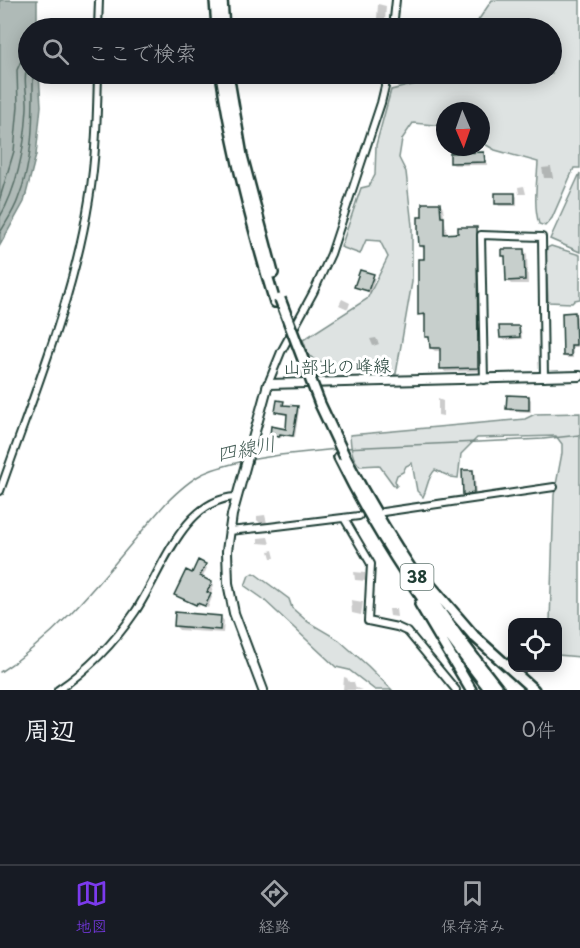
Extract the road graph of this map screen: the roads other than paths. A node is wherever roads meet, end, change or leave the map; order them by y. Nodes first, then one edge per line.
1 (99, 0) edge
2 (214, 0) edge
3 (222, 0) edge
4 (396, 0) edge
5 (98, 18) edge
6 (216, 18) edge
7 (223, 18) edge
8 (394, 18) edge
9 (98, 84) edge
10 (224, 84) edge
11 (228, 84) edge
12 (386, 84) edge
13 (228, 95) junction
14 (580, 376) edge
15 (544, 378) junction
16 (484, 380) junction
17 (268, 384) junction
18 (554, 487) dead end
19 (0, 491) edge
20 (236, 497) junction
21 (383, 512) dead end
22 (359, 516) dead end
23 (344, 518) junction
24 (229, 531) junction
25 (398, 555) junction
26 (58, 690) edge
27 (263, 690) edge
28 (456, 690) edge
29 (471, 690) edge
30 (490, 690) edge
31 (499, 690) edge
32 (534, 690) edge

1 - 5 street
2 - 6 highway
3 - 7 highway
4 - 8 street
9 - 19 street
10 - 13 highway, 38
11 - 13 highway, 38
12 - 17 street
13 - 25 highway, 38
14 - 15 main road, 山部北の峰線
15 - 16 main road, 山部北の峰線
15 - 16 street
16 - 17 main road, 山部北の峰線
17 - 20 main road, 山部北の峰線
18 - 21 street
20 - 24 main road, 山部北の峰線
20 - 26 street
22 - 23 street
23 - 24 street
23 - 28 street
24 - 27 main road, 山部北の峰線
25 - 29 highway
25 - 30 highway, 38
25 - 31 highway, 38
25 - 32 highway, 38

